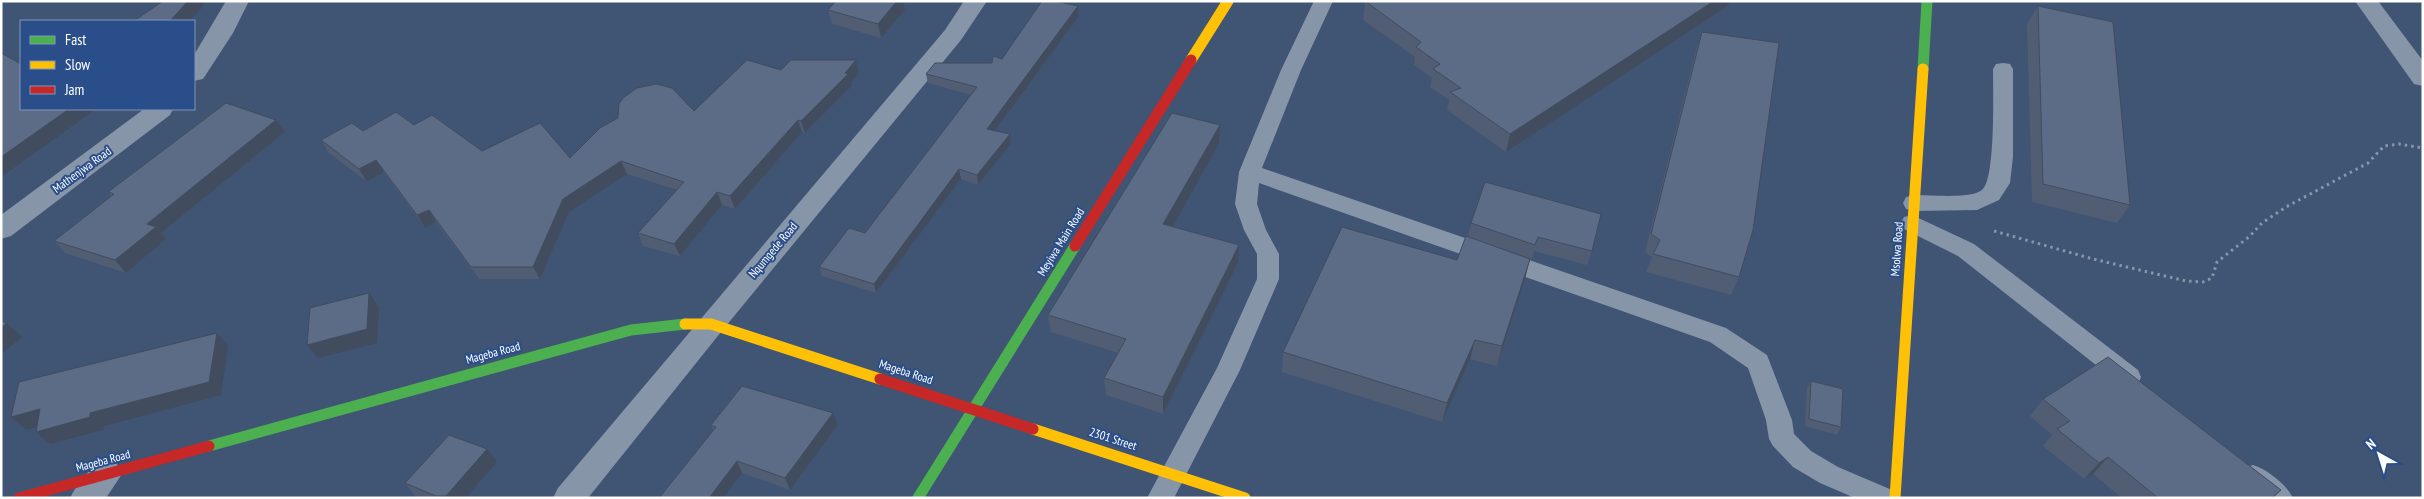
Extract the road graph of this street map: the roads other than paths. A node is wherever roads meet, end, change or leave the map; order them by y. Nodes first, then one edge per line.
1 (238, 1) edge
2 (976, 1) edge
3 (1228, 1) edge
4 (1324, 1) edge
5 (1927, 1) edge
6 (2366, 1) edge
7 (2003, 69) dead end
8 (195, 72) edge
9 (2423, 78) edge
10 (160, 110) edge
11 (1250, 172) junction
12 (1913, 213) junction
13 (1, 229) edge
14 (711, 324) junction
15 (2144, 389) edge
16 (974, 408) junction
17 (2235, 462) edge
18 (106, 474) junction
19 (1174, 474) junction
20 (19, 498) edge
21 (86, 498) edge
22 (569, 498) edge
23 (918, 498) edge
24 (1160, 498) edge
25 (1244, 498) edge
26 (1883, 498) edge
27 (1895, 498) edge
28 (2280, 498) edge

1 - 8 street
2 - 14 street, Nqumgede Road
3 - 16 street, Meyiwa Main Road
4 - 11 lane
5 - 12 street, Msolwa Road
6 - 9 street
7 - 12 lane
10 - 13 street, Mathenjwa Road
11 - 19 lane
11 - 26 lane
12 - 15 lane
12 - 27 street, Msolwa Road
14 - 16 street, Mageba Road
14 - 18 street, Mageba Road
14 - 22 street, Nqumgede Road
16 - 19 street, 2301 Street
16 - 23 street, Meyiwa Main Road
17 - 28 lane
18 - 20 street, Mageba Road
18 - 21 street
19 - 24 lane
19 - 25 street, 2301 Street

